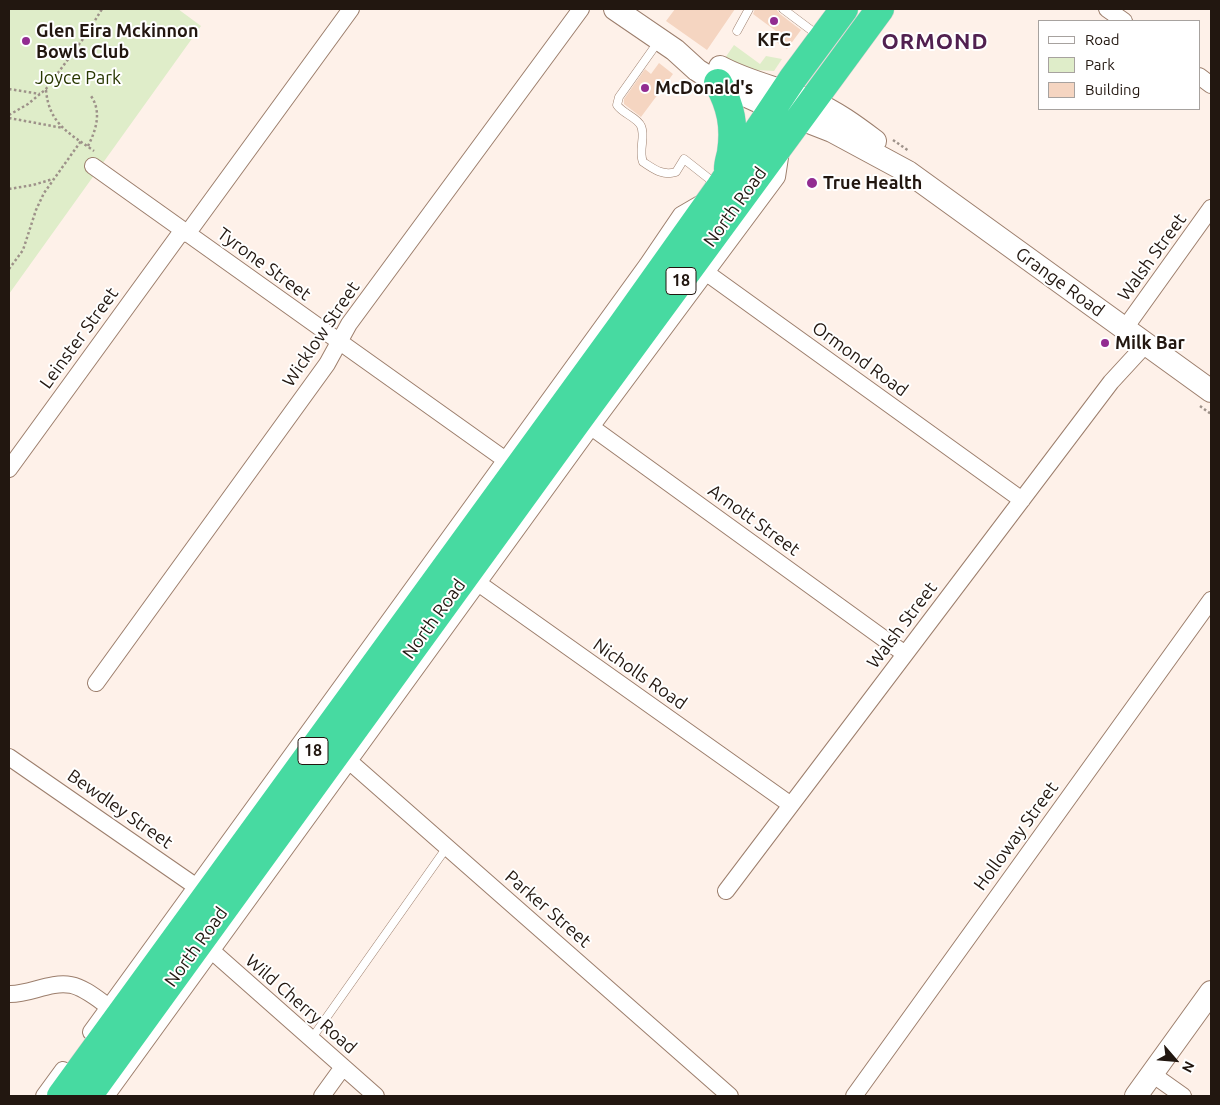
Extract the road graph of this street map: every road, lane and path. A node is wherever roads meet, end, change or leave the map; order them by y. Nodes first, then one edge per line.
1 (102, 9) edge
2 (351, 9) edge
3 (581, 9) edge
4 (615, 9) edge
5 (749, 9) edge
6 (783, 9) edge
7 (880, 9) edge
8 (1107, 9) edge
9 (1123, 20) edge
10 (832, 25) edge
11 (737, 31) dead end
12 (855, 43) junction
13 (667, 45) junction
14 (1200, 77) edge
15 (718, 84) junction
16 (1211, 85) edge
17 (9, 89) edge
18 (46, 89) junction
19 (40, 94) junction
20 (91, 96) dead end
21 (779, 100) junction
22 (806, 110) junction
23 (9, 116) edge
24 (64, 129) junction
25 (80, 141) junction
26 (88, 146) junction
27 (94, 167) joint
28 (53, 179) junction
29 (720, 186) junction
30 (9, 189) edge
31 (1211, 208) edge
32 (185, 232) junction
33 (691, 262) junction
34 (9, 269) edge
35 (1136, 336) junction
36 (339, 342) junction
37 (1211, 391) edge
38 (585, 423) junction
39 (9, 469) edge
40 (519, 470) junction
41 (1022, 500) junction
42 (472, 579) junction
43 (1211, 600) edge
44 (905, 654) junction
45 (96, 683) dead end
46 (337, 750) junction
47 (9, 757) edge
48 (791, 805) junction
49 (447, 847) junction
50 (202, 891) junction
51 (726, 892) dead end
52 (206, 946) junction
53 (1211, 992) edge
54 (9, 994) edge
55 (123, 1016) junction
56 (312, 1038) junction
57 (343, 1067) junction
58 (1152, 1074) junction
59 (44, 1096) edge
60 (61, 1096) edge
61 (88, 1096) edge
62 (106, 1096) edge
63 (322, 1096) edge
64 (376, 1096) edge
65 (730, 1096) edge
66 (854, 1096) edge
67 (1136, 1096) edge
68 (1183, 1096) edge

1 - 18 path
2 - 32 street, Leinster Street
3 - 36 street, Wicklow Street
4 - 13 main road
5 - 11 lane
6 - 10 lane
7 - 12 highway, North Road / 18
8 - 9 street
10 - 12 highway
10 - 21 highway, North Road / 18
12 - 22 highway, North Road / 18
13 - 15 main road
13 - 21 main road
13 - 29 lane
14 - 16 street
15 - 21 main road
15 - 29 highway
17 - 19 path
18 - 19 path
18 - 24 path
19 - 23 path
20 - 26 path
21 - 22 main road, Grange Road
21 - 29 highway, North Road / 18
22 - 33 highway, North Road / 18
22 - 35 main road, Grange Road
23 - 24 path
24 - 25 path
25 - 26 path
25 - 28 path
26 - 27 path
27 - 32 street, Tyrone Street
28 - 30 path
28 - 34 path
29 - 33 highway, North Road / 18
29 - 40 street, North Road
31 - 35 street, Walsh Street
32 - 36 street, Tyrone Street
32 - 39 street, Leinster Street
33 - 38 highway, North Road / 18
33 - 40 highway, North Road / 18
33 - 41 street, Ormond Road
35 - 37 main road, Grange Road
35 - 41 street, Walsh Street
36 - 40 street, Tyrone Street
36 - 45 street, Wicklow Street
38 - 40 highway, North Road / 18
38 - 42 street, North Road
38 - 44 street, Arnott Street
40 - 42 highway, North Road / 18
40 - 46 highway, North Road / 18
40 - 50 street, North Road
41 - 44 street, Walsh Street
42 - 46 highway, North Road / 18
42 - 48 street, Nicholls Road
43 - 66 street, Holloway Street
44 - 48 street, Walsh Street
46 - 49 street, Parker Street
46 - 50 highway, North Road / 18
46 - 52 highway, North Road / 18
47 - 50 street, Bewdley Street
48 - 51 street, Walsh Street
49 - 56 lane
49 - 65 street, Parker Street
50 - 55 highway, North Road / 18
52 - 55 highway, North Road / 18
52 - 56 street, Wild Cherry Road
52 - 62 street, North Road
53 - 58 main road
54 - 55 street
55 - 59 street, North Road
55 - 60 highway, North Road / 18
55 - 61 highway, North Road / 18
56 - 57 street, Wild Cherry Road
57 - 63 street
57 - 64 street, Wild Cherry Road
58 - 67 main road
58 - 68 street

